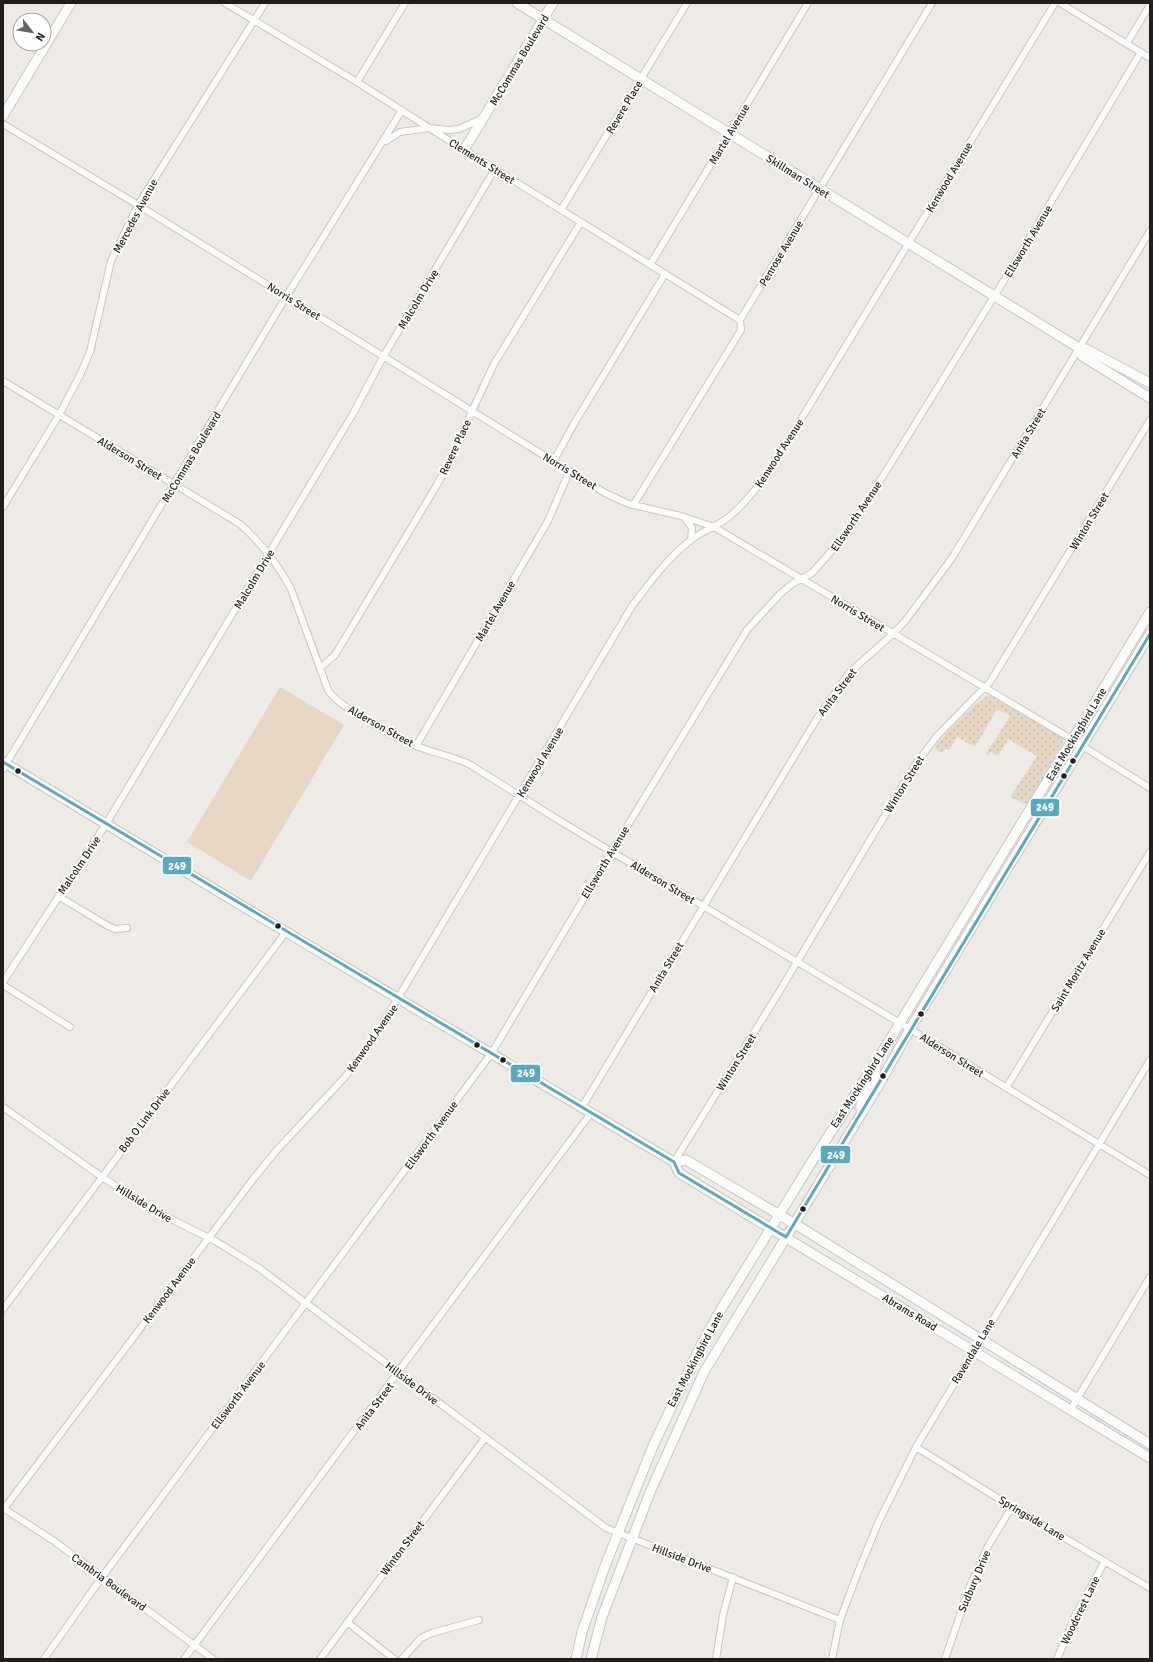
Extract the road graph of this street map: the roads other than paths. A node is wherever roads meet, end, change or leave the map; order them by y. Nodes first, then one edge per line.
1 (71, 3) edge
2 (225, 3) edge
3 (264, 3) edge
4 (405, 3) edge
5 (517, 3) edge
6 (553, 3) edge
7 (687, 3) edge
8 (808, 3) edge
9 (932, 3) edge
10 (1055, 3) edge
11 (1060, 3) edge
12 (1150, 5) edge
13 (543, 19) junction
14 (254, 20) junction
15 (1127, 43) junction
16 (1141, 52) junction
17 (1150, 58) edge
18 (641, 79) junction
19 (357, 82) junction
20 (402, 110) junction
21 (3, 116) edge
22 (484, 117) junction
23 (3, 124) edge
24 (429, 128) junction
25 (729, 134) junction
26 (380, 146) junction
27 (464, 150) junction
28 (495, 169) junction
29 (820, 189) junction
30 (138, 205) junction
31 (561, 210) junction
32 (581, 222) junction
33 (1150, 231) edge
34 (908, 244) junction
35 (650, 265) junction
36 (665, 274) junction
37 (994, 296) junction
38 (286, 297) junction
39 (740, 320) junction
40 (1079, 348) junction
41 (383, 357) junction
42 (3, 381) edge
43 (1150, 383) edge
44 (1150, 398) edge
45 (472, 411) junction
46 (59, 415) junction
47 (1150, 420) edge
48 (554, 462) junction
49 (569, 472) junction
50 (174, 485) junction
51 (634, 504) junction
52 (3, 507) edge
53 (684, 516) junction
54 (714, 527) junction
55 (691, 540) junction
56 (269, 554) junction
57 (802, 578) junction
58 (1150, 612) edge
59 (1137, 633) junction
60 (894, 634) junction
61 (1148, 636) edge
62 (321, 667) junction
63 (986, 688) junction
64 (1072, 740) junction
65 (416, 746) junction
66 (1082, 746) junction
67 (4, 765) edge
68 (1150, 788) edge
69 (519, 796) junction
70 (106, 824) junction
71 (612, 851) junction
72 (1150, 852) edge
73 (58, 896) junction
74 (703, 906) junction
75 (127, 928) dead end
76 (286, 932) junction
77 (797, 961) junction
78 (3, 982) edge
79 (3, 985) edge
80 (398, 999) junction
81 (900, 1023) junction
82 (70, 1026) dead end
83 (910, 1029) junction
84 (491, 1054) junction
85 (878, 1058) junction
86 (1150, 1060) edge
87 (1006, 1088) junction
88 (3, 1107) edge
89 (582, 1108) junction
90 (591, 1113) junction
91 (862, 1113) junction
92 (1099, 1145) junction
93 (674, 1162) junction
94 (1150, 1175) edge
95 (102, 1177) junction
96 (779, 1216) junction
97 (795, 1224) junction
98 (772, 1228) junction
99 (208, 1237) junction
100 (786, 1237) junction
101 (1150, 1277) edge
102 (910, 1295) junction
103 (306, 1303) junction
104 (903, 1307) junction
105 (3, 1310) edge
106 (980, 1339) junction
107 (974, 1350) junction
108 (399, 1373) junction
109 (1076, 1399) junction
110 (1071, 1410) junction
111 (485, 1438) junction
112 (1150, 1444) edge
113 (916, 1447) junction
114 (1150, 1458) edge
115 (1012, 1507) junction
116 (3, 1509) edge
117 (618, 1534) junction
118 (632, 1540) junction
119 (1105, 1561) junction
120 (102, 1577) junction
121 (733, 1577) junction
122 (1150, 1588) edge
123 (479, 1620) dead end
124 (840, 1620) junction
125 (347, 1622) junction
126 (194, 1645) junction
127 (44, 1659) edge
128 (184, 1659) edge
129 (213, 1659) edge
130 (320, 1659) edge
131 (394, 1659) edge
132 (402, 1659) edge
133 (576, 1659) edge
134 (591, 1659) edge
135 (716, 1659) edge
136 (832, 1659) edge
137 (945, 1659) edge
138 (1057, 1659) edge

1 - 21 main road
2 - 14 street, Clements Street
3 - 14 street, Mercedes Avenue
4 - 19 street
5 - 13 main road, Skillman Street
6 - 13 main road, McCommas Boulevard
7 - 18 street, Revere Place
8 - 25 street, Martel Avenue
9 - 29 street, Penrose Avenue
10 - 34 street, Kenwood Avenue
11 - 15 street
12 - 15 street
13 - 18 main road, Skillman Street
13 - 22 main road, McCommas Boulevard
14 - 19 street, Clements Street
14 - 30 street, Mercedes Avenue
15 - 16 street
16 - 17 street
16 - 37 street, Ellsworth Avenue
18 - 25 main road, Skillman Street
18 - 31 street, Revere Place
19 - 20 street, Clements Street
20 - 24 street, Clements Street
20 - 26 street, McCommas Boulevard
22 - 24 street, McCommas Boulevard
22 - 27 main road, McCommas Boulevard
23 - 30 street, Norris Street
24 - 26 street, McCommas Boulevard
24 - 27 street, Clements Street
25 - 29 main road, Skillman Street
25 - 35 street, Martel Avenue
26 - 38 street, McCommas Boulevard
27 - 28 street, Clements Street
28 - 31 street, Clements Street
28 - 41 street, Malcolm Drive
29 - 34 main road, Skillman Street
29 - 39 street, Penrose Avenue
30 - 38 street, Norris Street
30 - 46 street, Mercedes Avenue
31 - 32 street, Clements Street
32 - 35 street, Clements Street
32 - 45 street, Revere Place
33 - 40 street, Anita Street
34 - 37 main road, Skillman Street
34 - 54 street, Kenwood Avenue
35 - 36 street, Clements Street
36 - 39 street, Clements Street
36 - 48 street
37 - 40 main road, Skillman Street
37 - 57 street, Ellsworth Avenue
38 - 41 street, Norris Street
38 - 50 street, McCommas Boulevard
39 - 51 street, Penrose Avenue
40 - 43 main road, Skillman Street
40 - 44 main road, Skillman Street
40 - 60 street, Anita Street
41 - 45 street, Norris Street
41 - 56 street, Malcolm Drive
42 - 46 street, Alderson Street
45 - 48 street, Norris Street
45 - 62 street, Revere Place
46 - 50 street, Alderson Street
46 - 52 street, Mercedes Avenue
47 - 63 street, Winton Street
48 - 49 street, Norris Street
49 - 51 street, Norris Street
49 - 65 street, Martel Avenue
50 - 56 street, Alderson Street
50 - 67 street, McCommas Boulevard
51 - 53 street, Norris Street
53 - 54 street, Norris Street
53 - 55 street
54 - 55 street, Kenwood Avenue
54 - 57 street, Norris Street
55 - 69 street, Kenwood Avenue
56 - 62 street, Alderson Street
56 - 70 street, Malcolm Drive
57 - 60 street, Norris Street
57 - 71 street, Ellsworth Avenue
58 - 59 main road, East Mockingbird Lane
59 - 61 main road
59 - 64 main road, East Mockingbird Lane
60 - 63 street, Norris Street
60 - 74 street, Anita Street
61 - 66 main road, East Mockingbird Lane
62 - 65 street, Alderson Street
63 - 64 street, Norris Street
63 - 77 street, Winton Street
64 - 66 street, Norris Street
64 - 81 main road, East Mockingbird Lane
65 - 69 street, Alderson Street
66 - 68 street, Norris Street
66 - 83 main road, East Mockingbird Lane
67 - 70 main road, Abrams Road
69 - 71 street, Alderson Street
69 - 80 street, Kenwood Avenue
70 - 73 street, Malcolm Drive
70 - 76 main road, Abrams Road
71 - 74 street, Alderson Street
71 - 84 street, Ellsworth Avenue
72 - 87 street, Saint Moritz Avenue
73 - 75 street
73 - 78 street, Malcolm Drive
74 - 77 street, Alderson Street
74 - 89 street, Anita Street
76 - 80 main road, Abrams Road
76 - 95 street, Bob O Link Drive
77 - 81 street, Alderson Street
77 - 93 street, Winton Street
79 - 82 street
80 - 84 main road, Abrams Road
80 - 99 street, Kenwood Avenue
81 - 83 street, Alderson Street
81 - 85 main road, East Mockingbird Lane
83 - 87 street, Alderson Street
83 - 91 main road, East Mockingbird Lane
84 - 89 main road, Abrams Road
84 - 103 street, Ellsworth Avenue
85 - 91 main road
85 - 96 main road, East Mockingbird Lane
86 - 92 street, Ravendale Lane
87 - 92 street, Alderson Street
88 - 95 street, Hillside Drive
89 - 90 main road, Abrams Road
90 - 93 main road, Abrams Road
90 - 108 street, Anita Street
91 - 97 main road, East Mockingbird Lane
92 - 94 street, Alderson Street
92 - 106 street, Ravendale Lane
93 - 96 main road, Abrams Road
93 - 98 main road, Abrams Road
95 - 99 street, Hillside Drive
95 - 105 street, Bob O Link Drive
96 - 97 main road, Abrams Road
96 - 98 main road, East Mockingbird Lane
97 - 100 main road, East Mockingbird Lane
97 - 102 main road, Abrams Road
98 - 100 main road, Abrams Road
98 - 117 main road, East Mockingbird Lane
99 - 103 street, Hillside Drive
99 - 116 street, Kenwood Avenue
100 - 104 main road, Abrams Road
100 - 118 main road, East Mockingbird Lane
101 - 109 street
102 - 104 main road
102 - 106 main road, Abrams Road
103 - 108 street, Hillside Drive
103 - 120 street, Ellsworth Avenue
104 - 107 main road, Abrams Road
106 - 107 street, Ravendale Lane
106 - 109 main road, Abrams Road
107 - 110 main road, Abrams Road
107 - 113 street, Ravendale Lane
108 - 111 street, Hillside Drive
108 - 126 street, Anita Street
109 - 110 street
109 - 112 main road, Abrams Road
110 - 114 main road, Abrams Road
111 - 117 street, Hillside Drive
111 - 125 street, Winton Street
113 - 115 street, Springside Lane
113 - 124 street, Ravendale Lane
115 - 119 street, Springside Lane
115 - 137 street, Sudbury Drive
116 - 120 street, Cambria Boulevard
117 - 118 street, Hillside Drive
117 - 133 main road, East Mockingbird Lane
118 - 121 street, Hillside Drive
118 - 134 main road, East Mockingbird Lane
119 - 122 street, Springside Lane
119 - 138 street, Woodcrest Lane
120 - 126 street, Cambria Boulevard
120 - 127 street, Ellsworth Avenue
121 - 124 street, Hillside Drive
121 - 135 street
123 - 132 street
124 - 136 street, Ravendale Lane
125 - 130 street, Winton Street
125 - 131 street
126 - 128 street, Anita Street
126 - 129 street, Cambria Boulevard

